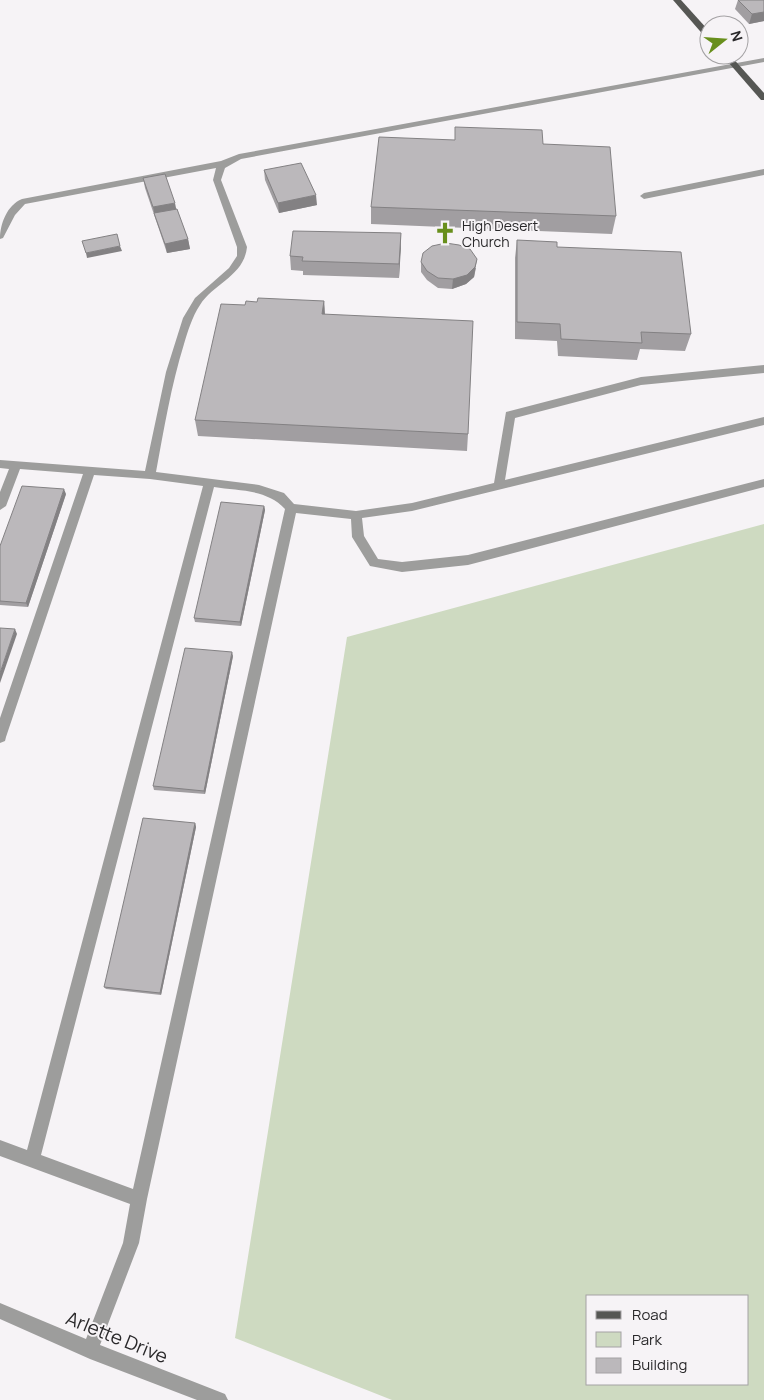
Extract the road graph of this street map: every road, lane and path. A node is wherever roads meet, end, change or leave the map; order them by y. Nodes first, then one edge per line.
1 (677, 0) edge
2 (699, 25) edge
3 (764, 60) edge
4 (736, 66) junction
5 (764, 98) edge
6 (222, 164) junction
7 (764, 172) edge
8 (644, 196) dead end
9 (0, 236) edge
10 (764, 369) edge
11 (764, 420) edge
12 (0, 464) edge
13 (16, 465) junction
14 (90, 471) junction
15 (150, 475) junction
16 (210, 482) junction
17 (764, 483) edge
18 (499, 486) junction
19 (0, 506) edge
20 (292, 508) junction
21 (356, 514) junction
22 (0, 737) edge
23 (0, 1148) edge
24 (32, 1160) junction
25 (139, 1199) junction
26 (0, 1310) edge
27 (90, 1350) junction
28 (219, 1400) edge

1 - 2 main road
3 - 4 street
4 - 5 main road
4 - 6 street
6 - 9 street
6 - 15 street
7 - 8 street
10 - 18 street
11 - 18 street
12 - 13 street
13 - 14 street
13 - 19 street
14 - 15 street
14 - 22 street
15 - 16 street
16 - 20 street
16 - 24 street
17 - 21 street
18 - 21 street
20 - 21 street
20 - 25 street
23 - 24 street
24 - 25 street
25 - 27 street
26 - 27 street, Arlette Drive
27 - 28 street, Arlette Drive

